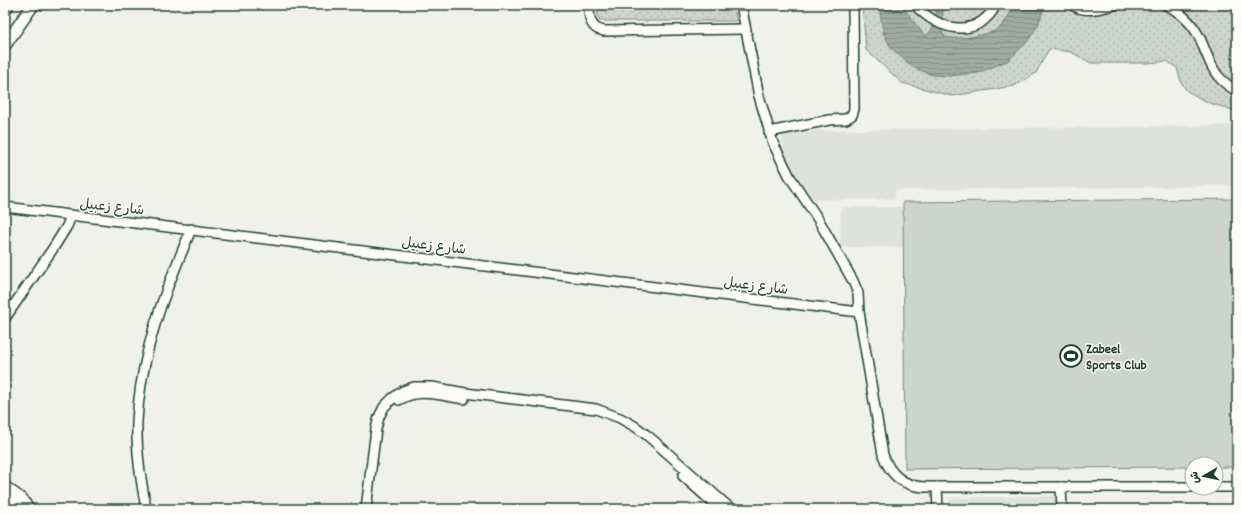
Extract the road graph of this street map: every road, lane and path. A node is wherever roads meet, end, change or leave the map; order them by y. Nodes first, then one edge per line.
1 (8, 5) edge
2 (33, 5) edge
3 (588, 5) edge
4 (741, 5) edge
5 (853, 5) edge
6 (915, 5) edge
7 (996, 5) edge
8 (1072, 5) edge
9 (1114, 5) edge
10 (1166, 5) edge
11 (5, 10) edge
12 (745, 29) junction
13 (5, 44) edge
14 (1237, 91) edge
15 (769, 132) junction
16 (5, 207) edge
17 (74, 216) junction
18 (187, 229) junction
19 (860, 312) junction
20 (5, 318) edge
21 (499, 400) junction
22 (372, 484) junction
23 (5, 486) edge
24 (937, 487) junction
25 (1061, 487) junction
26 (1184, 487) edge
27 (1224, 487) edge
28 (1237, 487) edge
29 (5, 494) edge
30 (18, 499) junction
31 (23, 509) edge
32 (30, 509) edge
33 (146, 509) edge
34 (366, 509) edge
35 (371, 509) edge
36 (720, 509) edge
37 (731, 509) edge
38 (938, 509) edge
39 (1062, 509) edge

1 - 11 main road
2 - 13 main road
3 - 12 street
4 - 12 street
5 - 15 street
6 - 7 street
8 - 9 street
10 - 14 street
12 - 15 street
15 - 19 street
16 - 17 street, شارع زعبيل
17 - 18 street, شارع زعبيل
17 - 20 street
18 - 19 street, شارع زعبيل
18 - 33 street
19 - 24 street
21 - 22 street
21 - 36 street
21 - 37 street
22 - 34 street
22 - 35 street
23 - 30 street
24 - 25 street
24 - 38 street
25 - 26 street
25 - 39 street
27 - 28 street
29 - 30 street
30 - 31 street
30 - 32 street

